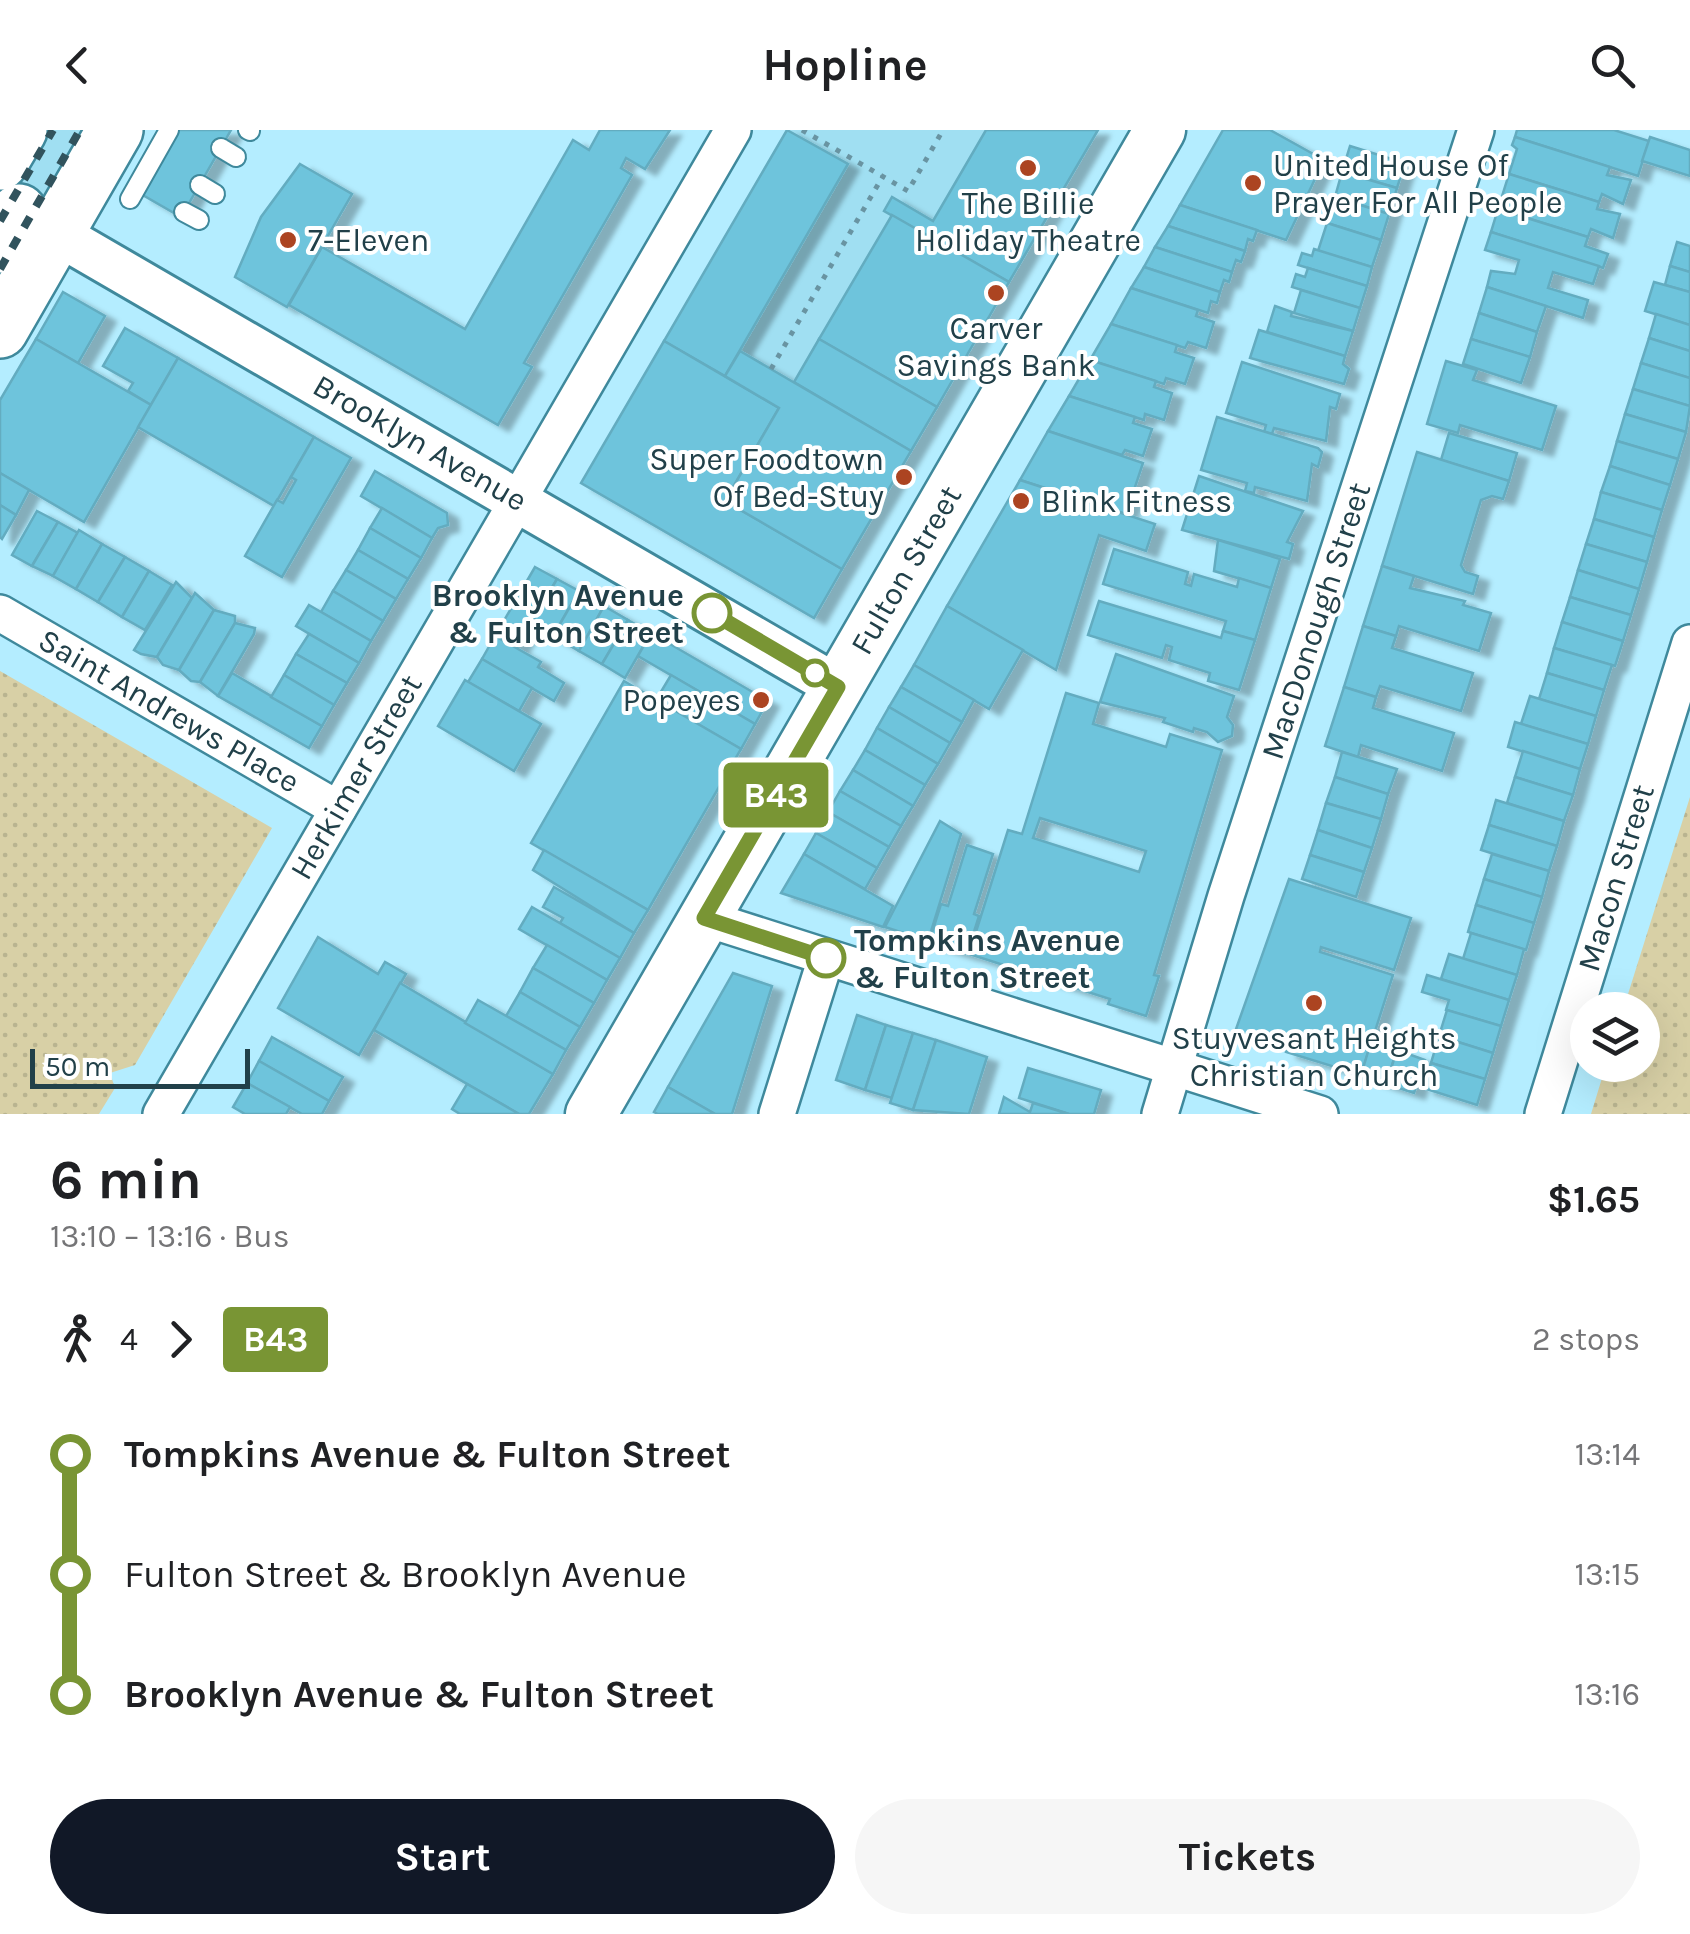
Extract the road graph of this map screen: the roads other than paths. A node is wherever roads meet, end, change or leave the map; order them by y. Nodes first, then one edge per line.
1 (19, 130) edge
2 (170, 130) edge
3 (733, 130) edge
4 (1160, 130) edge
5 (1476, 130) edge
6 (143, 150) edge
7 (0, 162) edge
8 (137, 191) dead end
9 (19, 223) edge
10 (0, 330) edge
11 (518, 500) junction
12 (0, 613) edge
13 (1690, 643) edge
14 (838, 687) junction
15 (338, 809) junction
16 (704, 918) junction
17 (826, 958) junction
18 (1174, 1069) junction
19 (161, 1114) edge
20 (590, 1114) edge
21 (777, 1114) edge
22 (1160, 1114) edge
23 (1320, 1114) edge
24 (1544, 1114) edge

1 - 7 main road
2 - 6 lane
3 - 11 street, Herkimer Street
4 - 14 main road, Fulton Street
5 - 18 street, MacDonough Street
6 - 8 lane
6 - 9 main road
9 - 10 main road
9 - 11 street, Brooklyn Avenue
11 - 14 street, Brooklyn Avenue
11 - 15 street, Herkimer Street
12 - 15 street, Saint Andrews Place
13 - 24 street, Macon Street
14 - 16 main road, Fulton Street
15 - 19 street, Herkimer Street
16 - 17 street
16 - 20 main road, Fulton Street
17 - 18 street
17 - 21 street
18 - 22 street, MacDonough Street
18 - 23 street

